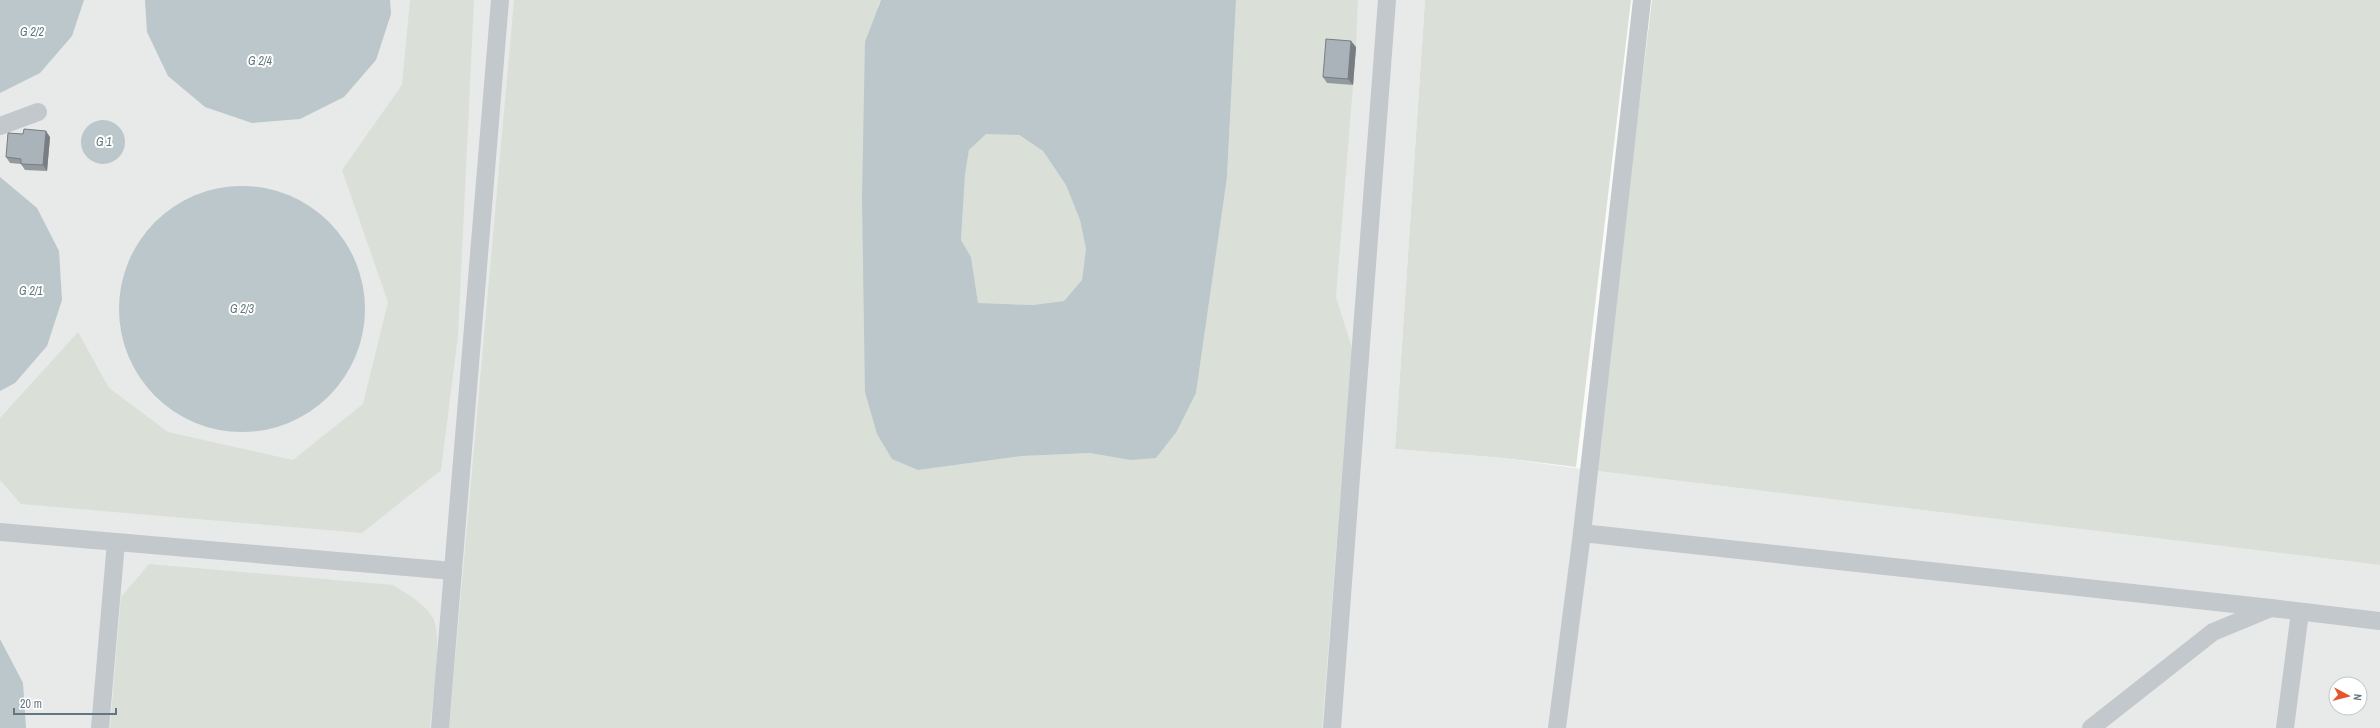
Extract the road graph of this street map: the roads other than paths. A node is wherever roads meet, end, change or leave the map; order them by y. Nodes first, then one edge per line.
1 (500, 0) edge
2 (1387, 0) edge
3 (1642, 0) edge
4 (38, 112) dead end
5 (0, 126) edge
6 (0, 532) edge
7 (1582, 533) junction
8 (116, 542) junction
9 (453, 571) junction
10 (2271, 608) junction
11 (2300, 612) junction
12 (2380, 621) edge
13 (100, 728) edge
14 (440, 728) edge
15 (1332, 728) edge
16 (1557, 728) edge
17 (2091, 728) edge
18 (2285, 728) edge

1 - 9 lane
2 - 15 lane
3 - 7 lane
4 - 5 lane
6 - 8 lane
7 - 10 lane
7 - 16 lane
8 - 9 lane
8 - 13 lane
9 - 14 lane
10 - 11 lane
10 - 17 lane
11 - 12 lane
11 - 18 lane

